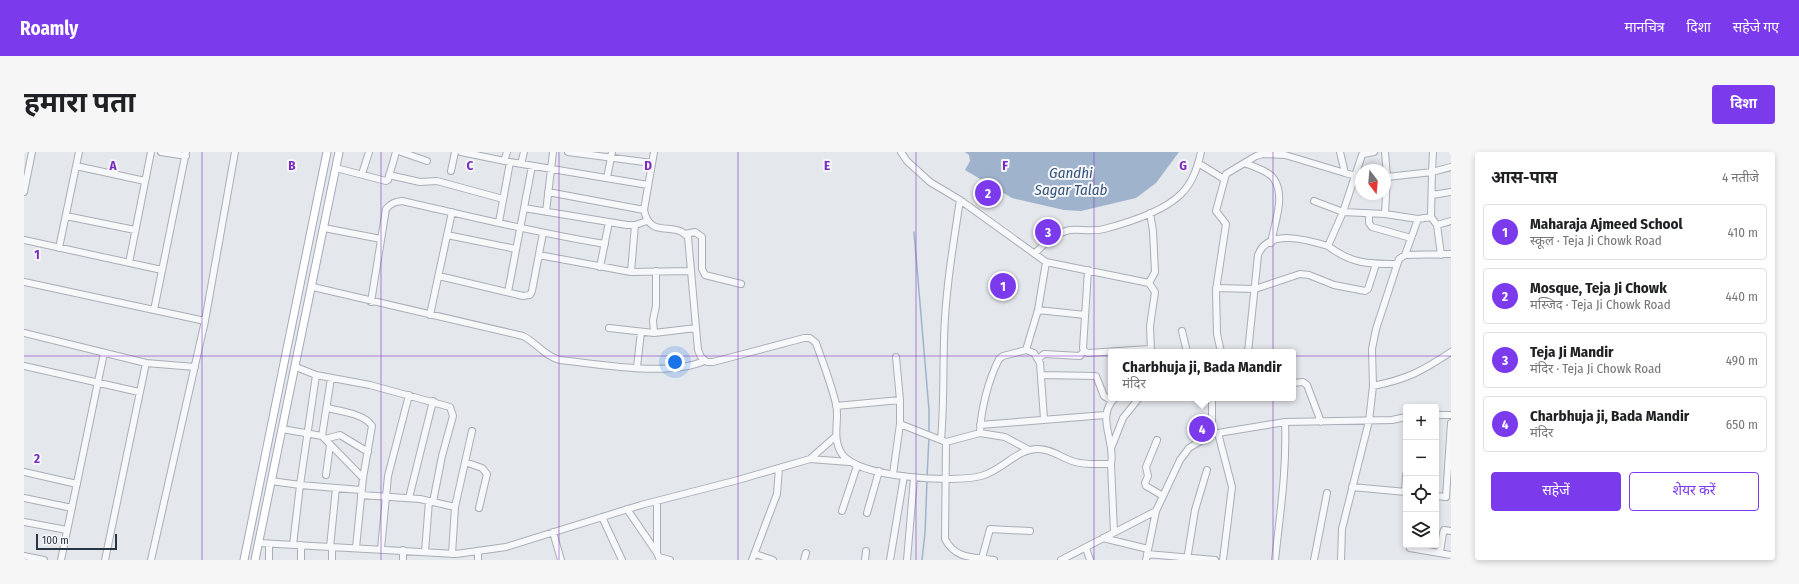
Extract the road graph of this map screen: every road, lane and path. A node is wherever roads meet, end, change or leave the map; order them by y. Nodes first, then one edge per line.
1 (32, 152) edge
2 (79, 152) edge
3 (151, 152) edge
4 (161, 152) edge
5 (235, 152) edge
6 (327, 152) edge
7 (339, 152) edge
8 (369, 152) edge
9 (396, 152) edge
10 (401, 152) edge
11 (455, 152) edge
12 (461, 152) edge
13 (506, 152) edge
14 (524, 152) edge
15 (553, 152) edge
16 (568, 152) edge
17 (654, 152) edge
18 (900, 152) edge
19 (1201, 152) edge
20 (1340, 152) edge
21 (1374, 152) edge
22 (1385, 152) edge
23 (1433, 152) edge
24 (1363, 153) edge
25 (186, 154) edge
26 (481, 154) edge
27 (611, 155) edge
28 (427, 161) dead end
29 (507, 162) junction
30 (1245, 162) junction
31 (652, 163) junction
32 (1198, 163) junction
33 (521, 164) junction
34 (1360, 164) edge
35 (1386, 164) edge
36 (76, 166) junction
37 (532, 166) junction
38 (336, 168) junction
39 (1451, 168) edge
40 (551, 170) junction
41 (451, 171) dead end
42 (1432, 172) junction
43 (1345, 173) junction
44 (362, 174) junction
45 (389, 175) junction
46 (1355, 176) edge
47 (1391, 177) edge
48 (607, 178) junction
49 (1224, 179) junction
50 (1355, 179) edge
51 (145, 181) junction
52 (648, 185) junction
53 (320, 188) junction
54 (332, 190) junction
55 (24, 192) edge
56 (548, 192) junction
57 (1451, 192) edge
58 (1432, 195) junction
59 (503, 199) junction
60 (960, 200) junction
61 (1386, 200) edge
62 (1314, 201) dead end
63 (524, 208) junction
64 (644, 210) junction
65 (452, 212) junction
66 (546, 212) junction
67 (1343, 212) junction
68 (1150, 213) junction
69 (1385, 214) junction
70 (1369, 215) junction
71 (66, 216) junction
72 (1431, 217) junction
73 (1418, 218) junction
74 (647, 221) junction
75 (1451, 221) edge
76 (499, 222) junction
77 (609, 222) junction
78 (635, 225) junction
79 (1436, 225) junction
80 (324, 228) junction
81 (520, 229) junction
82 (135, 230) junction
83 (543, 233) junction
84 (448, 234) junction
85 (685, 234) junction
86 (1411, 238) junction
87 (381, 239) junction
88 (24, 240) edge
89 (1271, 243) junction
90 (605, 244) junction
91 (1328, 246) junction
92 (59, 248) junction
93 (516, 249) junction
94 (1035, 253) junction
95 (1451, 254) edge
96 (1405, 255) junction
97 (1441, 255) junction
98 (539, 256) junction
99 (1046, 262) junction
100 (129, 263) junction
101 (1376, 264) junction
102 (1397, 264) junction
103 (600, 267) junction
104 (162, 270) junction
105 (1088, 270) junction
106 (656, 271) junction
107 (691, 271) junction
108 (631, 272) junction
109 (439, 276) junction
110 (24, 282) edge
111 (1149, 283) junction
112 (741, 284) dead end
113 (313, 287) junction
114 (1216, 288) junction
115 (1255, 289) junction
116 (508, 292) junction
117 (371, 302) junction
118 (296, 308) junction
119 (154, 310) junction
120 (1038, 310) junction
121 (308, 311) junction
122 (1085, 314) junction
123 (430, 316) junction
124 (205, 321) junction
125 (293, 325) junction
126 (305, 326) junction
127 (609, 328) dead end
128 (696, 328) junction
129 (1182, 331) dead end
130 (641, 332) junction
131 (24, 333) edge
132 (654, 333) junction
133 (1151, 349) edge
134 (1186, 349) edge
135 (1220, 349) edge
136 (1248, 349) edge
137 (1026, 350) junction
138 (1084, 351) junction
139 (1108, 352) edge
140 (1451, 352) edge
141 (104, 353) junction
142 (896, 357) dead end
143 (1038, 358) junction
144 (704, 361) junction
145 (146, 363) junction
146 (24, 366) edge
147 (195, 367) junction
148 (296, 367) junction
149 (637, 367) junction
150 (316, 375) junction
151 (1041, 375) junction
152 (331, 378) junction
153 (98, 382) junction
154 (1296, 383) edge
155 (1373, 386) junction
156 (139, 392) junction
157 (409, 395) junction
158 (1108, 398) edge
159 (900, 400) junction
160 (433, 401) junction
161 (1113, 401) edge
162 (1137, 401) edge
163 (1212, 401) edge
164 (836, 406) junction
165 (327, 408) junction
166 (1105, 415) junction
167 (1439, 415) edge
168 (1451, 415) edge
169 (1403, 418) edge
170 (1044, 419) junction
171 (1369, 421) junction
172 (1285, 422) junction
173 (1322, 422) junction
174 (1451, 422) edge
175 (900, 424) junction
176 (980, 425) junction
177 (282, 429) junction
178 (472, 431) dead end
179 (307, 433) junction
180 (980, 433) junction
181 (1215, 433) junction
182 (836, 436) junction
183 (268, 438) junction
184 (324, 438) junction
185 (1157, 440) dead end
186 (280, 441) junction
187 (944, 441) junction
188 (330, 445) junction
189 (1112, 446) junction
190 (1029, 450) junction
191 (368, 452) junction
192 (810, 459) junction
193 (465, 462) junction
194 (849, 462) junction
195 (1111, 464) junction
196 (857, 466) junction
197 (779, 468) junction
198 (1207, 470) dead end
199 (879, 471) junction
200 (24, 472) edge
201 (893, 474) junction
202 (326, 475) dead end
203 (904, 476) junction
204 (363, 478) junction
205 (916, 478) junction
206 (945, 480) junction
207 (271, 481) junction
208 (77, 484) junction
209 (300, 485) junction
210 (1352, 487) junction
211 (336, 488) junction
212 (1403, 492) edge
213 (361, 493) junction
214 (1328, 493) dead end
215 (385, 496) junction
216 (1163, 496) junction
217 (24, 498) edge
218 (409, 498) junction
219 (1448, 498) edge
220 (431, 501) junction
221 (658, 501) junction
222 (455, 507) junction
223 (72, 508) junction
224 (479, 508) dead end
225 (627, 509) junction
226 (842, 511) dead end
227 (1156, 511) junction
228 (867, 513) dead end
229 (602, 517) junction
230 (24, 522) edge
231 (67, 530) junction
232 (1030, 531) dead end
233 (1451, 531) edge
234 (553, 532) junction
235 (1114, 532) junction
236 (1104, 538) junction
237 (259, 543) junction
238 (269, 544) junction
239 (293, 545) junction
240 (301, 545) junction
241 (331, 547) junction
242 (356, 548) junction
243 (1086, 548) junction
244 (1410, 548) dead end
245 (381, 549) junction
246 (403, 550) junction
247 (866, 551) dead end
248 (425, 552) junction
249 (478, 552) junction
250 (1440, 552) junction
251 (440, 553) junction
252 (806, 553) dead end
253 (452, 554) junction
254 (1147, 554) edge
255 (1451, 555) edge
256 (24, 556) edge
257 (658, 557) edge
258 (753, 557) edge
259 (982, 558) junction
260 (1188, 559) edge
261 (1207, 559) edge
262 (44, 560) edge
263 (60, 560) edge
264 (105, 560) edge
265 (151, 560) edge
266 (244, 560) edge
267 (255, 560) edge
268 (269, 560) edge
269 (301, 560) edge
270 (332, 560) edge
271 (403, 560) edge
272 (440, 560) edge
273 (478, 560) edge
274 (562, 560) edge
275 (622, 560) edge
276 (670, 560) edge
277 (773, 560) edge
278 (804, 560) edge
279 (865, 560) edge
280 (890, 560) edge
281 (907, 560) edge
282 (994, 560) edge
283 (1061, 560) edge
284 (1090, 560) edge
285 (1215, 560) edge
286 (1223, 560) edge
287 (1275, 560) edge
288 (1314, 560) edge
289 (1341, 560) edge

1 - 55 street
2 - 36 street
3 - 51 street
4 - 25 street
5 - 124 street
6 - 53 main road
7 - 38 main road
8 - 44 street
9 - 45 street
10 - 28 street
11 - 41 street
12 - 26 street
13 - 29 street
14 - 33 street
15 - 40 street
16 - 27 street
17 - 31 street
18 - 60 street
19 - 32 street
20 - 43 street
21 - 24 street
22 - 35 street
23 - 42 street
24 - 34 street
25 - 104 street
26 - 29 street
27 - 31 street
27 - 48 street
29 - 33 street
29 - 59 street
30 - 43 street
30 - 49 street
30 - 89 street
31 - 52 street
32 - 49 street
32 - 68 street
33 - 37 street
36 - 51 street
36 - 71 street
37 - 40 street
37 - 63 street
38 - 44 street
38 - 54 main road
39 - 42 street
40 - 48 street
40 - 56 street
42 - 47 street
42 - 58 street
43 - 46 street
44 - 45 street
45 - 59 street
48 - 52 street
49 - 114 street
50 - 67 street
51 - 82 street
52 - 64 street
53 - 54 main road
53 - 118 main road
54 - 80 main road
56 - 64 street
56 - 66 street
57 - 58 street
58 - 72 street
59 - 76 street
60 - 94 street
60 - 187 street
61 - 69 street
62 - 67 street
63 - 66 street
63 - 81 street
64 - 74 street
65 - 76 street
65 - 84 street
65 - 87 street
66 - 77 street
67 - 70 street
67 - 91 street
68 - 94 street
68 - 111 street
69 - 70 street
69 - 73 street
70 - 86 street
71 - 82 street
71 - 92 street
72 - 73 street
72 - 79 street
73 - 86 street
74 - 78 street
74 - 85 street
75 - 79 street
76 - 81 street
77 - 78 street
77 - 90 street
78 - 108 street
79 - 97 street
80 - 87 street
80 - 113 main road
81 - 83 street
81 - 93 street
82 - 100 street
83 - 90 street
83 - 98 street
84 - 93 street
84 - 109 street
85 - 107 street
85 - 112 street
86 - 96 street
87 - 117 street
88 - 92 street
89 - 91 street
89 - 115 street
90 - 103 street
91 - 101 street
92 - 100 street
93 - 116 street
94 - 99 street
95 - 97 street
96 - 97 street
96 - 102 street
98 - 103 street
98 - 116 street
99 - 105 street
99 - 120 street
100 - 104 street
101 - 102 street
101 - 115 street
102 - 155 street
103 - 108 street
104 - 119 street
105 - 111 street
105 - 122 street
106 - 107 street
106 - 108 street
106 - 132 street
107 - 128 street
109 - 116 street
109 - 123 street
110 - 119 street
111 - 133 street
113 - 117 street
113 - 121 main road
114 - 115 street
114 - 135 street
115 - 136 street
117 - 123 street
118 - 121 main road
118 - 125 main road
119 - 124 street
120 - 122 street
120 - 137 street
121 - 126 main road
122 - 138 street
123 - 149 street
124 - 147 street
125 - 126 main road
125 - 183 main road
126 - 148 main road
127 - 130 street
128 - 132 street
128 - 144 street
129 - 134 street
130 - 132 street
130 - 149 street
131 - 141 street
137 - 143 street
137 - 176 street
138 - 139 street
138 - 143 street
140 - 155 street
141 - 145 street
141 - 153 street
142 - 159 street
143 - 151 street
144 - 149 street
144 - 164 street
145 - 147 street
145 - 156 street
146 - 153 street
147 - 265 street
148 - 150 street
148 - 177 main road
150 - 152 street
150 - 179 street
151 - 158 street
151 - 170 street
152 - 157 street
152 - 165 street
153 - 156 street
153 - 208 street
154 - 173 street
155 - 171 street
156 - 264 street
157 - 160 street
157 - 215 street
159 - 164 street
159 - 175 street
160 - 218 street
160 - 220 street
161 - 166 street
162 - 189 street
163 - 181 street
164 - 182 street
165 - 184 street
165 - 191 street
166 - 170 street
166 - 189 street
167 - 168 street
169 - 171 street
170 - 176 street
171 - 173 street
171 - 210 street
172 - 173 street
172 - 181 street
172 - 287 street
174 - 219 street
175 - 187 street
175 - 201 street
176 - 180 street
177 - 179 street
177 - 186 main road
178 - 193 street
179 - 184 street
179 - 209 street
180 - 187 street
180 - 190 street
181 - 216 street
181 - 286 street
182 - 192 street
182 - 194 street
183 - 186 main road
183 - 266 main road
184 - 188 street
184 - 191 street
185 - 216 street
186 - 207 main road
187 - 206 street
188 - 202 street
188 - 204 street
189 - 195 street
190 - 195 street
190 - 206 street
191 - 204 street
192 - 194 street
192 - 197 street
193 - 222 street
193 - 224 street
194 - 196 street
195 - 235 street
196 - 199 street
196 - 226 street
197 - 221 street
197 - 258 street
198 - 260 street
199 - 201 street
199 - 228 street
200 - 208 street
201 - 203 street
203 - 205 street
203 - 280 street
204 - 213 street
205 - 206 street
205 - 281 street
206 - 259 street
207 - 209 street
207 - 237 main road
208 - 223 street
209 - 211 street
209 - 239 street
210 - 212 street
210 - 289 street
211 - 213 street
211 - 241 street
213 - 215 street
213 - 242 street
214 - 288 street
215 - 218 street
215 - 245 street
216 - 227 street
217 - 223 street
218 - 220 street
220 - 222 street
220 - 248 street
221 - 225 street
221 - 257 street
222 - 253 street
223 - 231 street
225 - 229 street
225 - 257 street
227 - 235 street
227 - 254 street
229 - 234 street
229 - 275 street
230 - 231 street
231 - 263 street
232 - 259 street
233 - 250 street
234 - 249 street
234 - 274 street
235 - 236 street
236 - 243 street
236 - 254 street
237 - 238 street
237 - 267 main road
238 - 239 street
238 - 268 street
239 - 240 street
240 - 241 street
240 - 269 street
241 - 242 street
241 - 270 street
242 - 245 street
243 - 283 street
243 - 284 street
244 - 250 street
245 - 246 street
246 - 248 street
246 - 271 street
247 - 279 street
248 - 251 street
249 - 253 street
249 - 273 street
250 - 255 street
251 - 253 street
251 - 272 street
252 - 278 street
254 - 260 street
256 - 262 street
257 - 276 street
258 - 277 street
259 - 282 street
260 - 261 street
261 - 285 street

